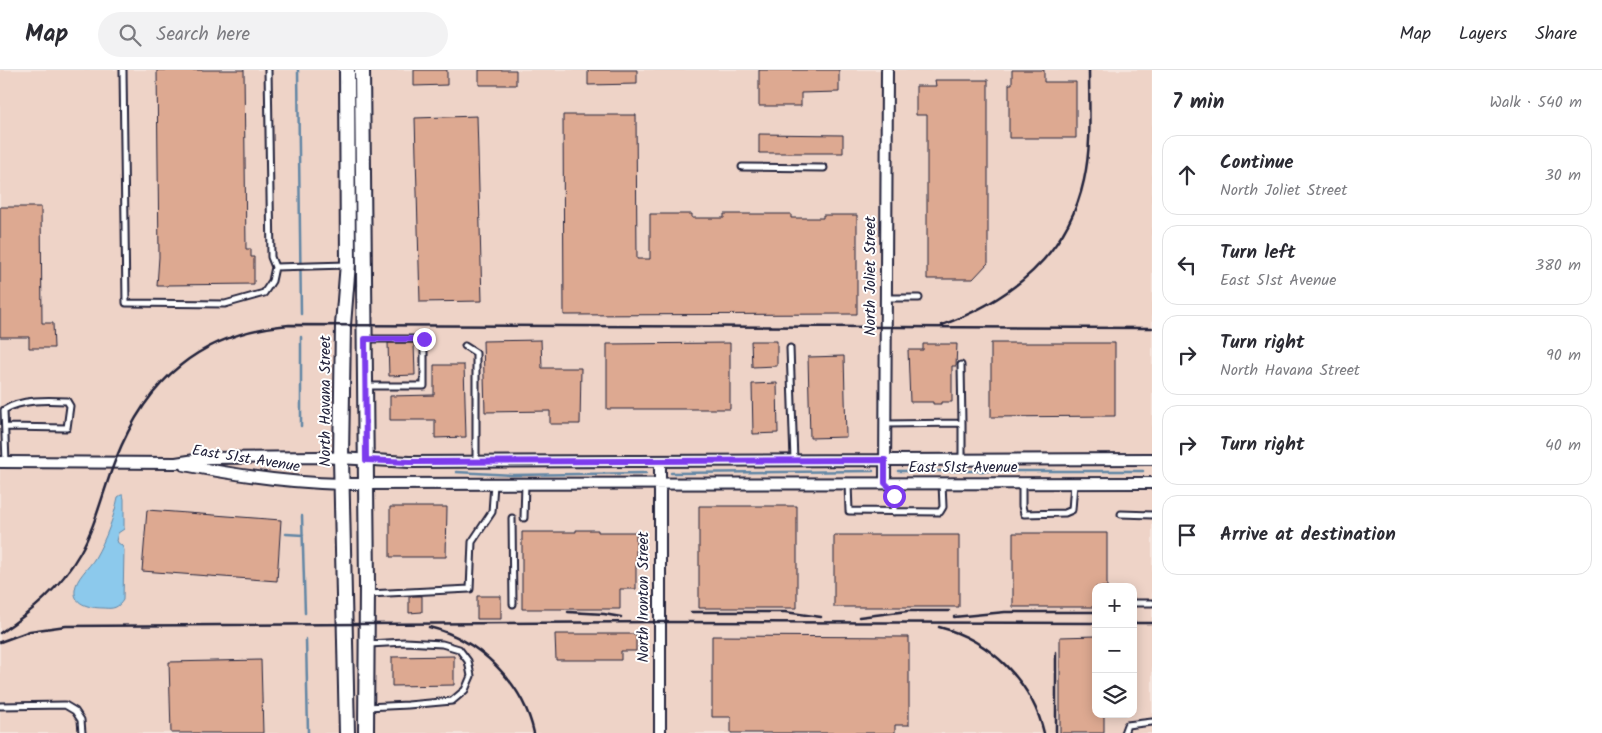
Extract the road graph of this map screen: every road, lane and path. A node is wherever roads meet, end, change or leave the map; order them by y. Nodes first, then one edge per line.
1 (123, 70) edge
2 (268, 70) edge
3 (347, 70) edge
4 (362, 70) edge
5 (886, 70) edge
6 (742, 166) dead end
7 (824, 168) dead end
8 (347, 265) junction
9 (275, 267) junction
10 (886, 298) junction
11 (919, 298) dead end
12 (365, 339) junction
13 (465, 346) dead end
14 (790, 348) dead end
15 (961, 365) dead end
16 (365, 386) junction
17 (962, 423) junction
18 (886, 424) junction
19 (5, 427) junction
20 (342, 458) junction
21 (1152, 459) edge
22 (366, 460) junction
23 (794, 460) junction
24 (885, 460) junction
25 (962, 460) junction
26 (660, 461) junction
27 (3, 462) edge
28 (476, 462) junction
29 (176, 463) junction
30 (848, 483) junction
31 (885, 483) junction
32 (942, 483) junction
33 (1022, 483) junction
34 (1074, 483) junction
35 (1152, 483) edge
36 (342, 484) junction
37 (365, 484) junction
38 (494, 484) junction
39 (524, 484) junction
40 (660, 484) junction
41 (894, 512) junction
42 (1121, 514) dead end
43 (1152, 515) edge
44 (512, 518) dead end
45 (524, 518) dead end
46 (367, 594) junction
47 (1137, 603) edge
48 (1152, 603) edge
49 (513, 604) dead end
50 (367, 645) junction
51 (0, 706) edge
52 (366, 707) junction
53 (1152, 722) edge
54 (82, 733) edge
55 (347, 733) edge
56 (366, 733) edge
57 (660, 733) edge
58 (1124, 733) edge

1 - 9 lane
2 - 9 lane
3 - 8 main road, North Havana Street
4 - 12 main road
5 - 10 street, North Joliet Street
6 - 7 lane
8 - 9 lane
8 - 20 main road, North Havana Street
10 - 11 lane
10 - 18 street, North Joliet Street
12 - 16 main road
12 - 16 lane
13 - 28 lane
14 - 23 lane
15 - 17 lane
16 - 22 main road
17 - 18 lane
17 - 25 lane
18 - 24 street, North Joliet Street
19 - 19 lane
19 - 27 lane
20 - 22 street, East 51st Avenue
20 - 29 street, East 51st Avenue
20 - 36 main road, North Havana Street
21 - 25 street, East 51st Avenue
22 - 28 street, East 51st Avenue
22 - 37 main road
23 - 24 street, East 51st Avenue
23 - 26 street, East 51st Avenue
24 - 25 street, East 51st Avenue
24 - 31 street, North Joliet Street
26 - 28 street, East 51st Avenue
26 - 40 street, North Ironton Street
27 - 29 street, East 51st Avenue
29 - 36 street, East 51st Avenue
30 - 31 street, East 51st Avenue
30 - 40 street, East 51st Avenue
30 - 41 lane
31 - 32 street, East 51st Avenue
31 - 41 lane
32 - 33 street, East 51st Avenue
32 - 41 lane
33 - 34 street, East 51st Avenue
33 - 34 lane
34 - 35 street, East 51st Avenue
36 - 37 street, East 51st Avenue
36 - 55 main road, North Havana Street
37 - 38 street, East 51st Avenue
37 - 46 main road
38 - 39 street, East 51st Avenue
38 - 46 lane
39 - 40 street, East 51st Avenue
39 - 45 lane
40 - 57 street, North Ironton Street
42 - 43 lane
44 - 49 lane
46 - 50 main road
47 - 48 lane
50 - 52 main road
50 - 52 lane
51 - 54 lane
52 - 56 main road
53 - 58 lane

